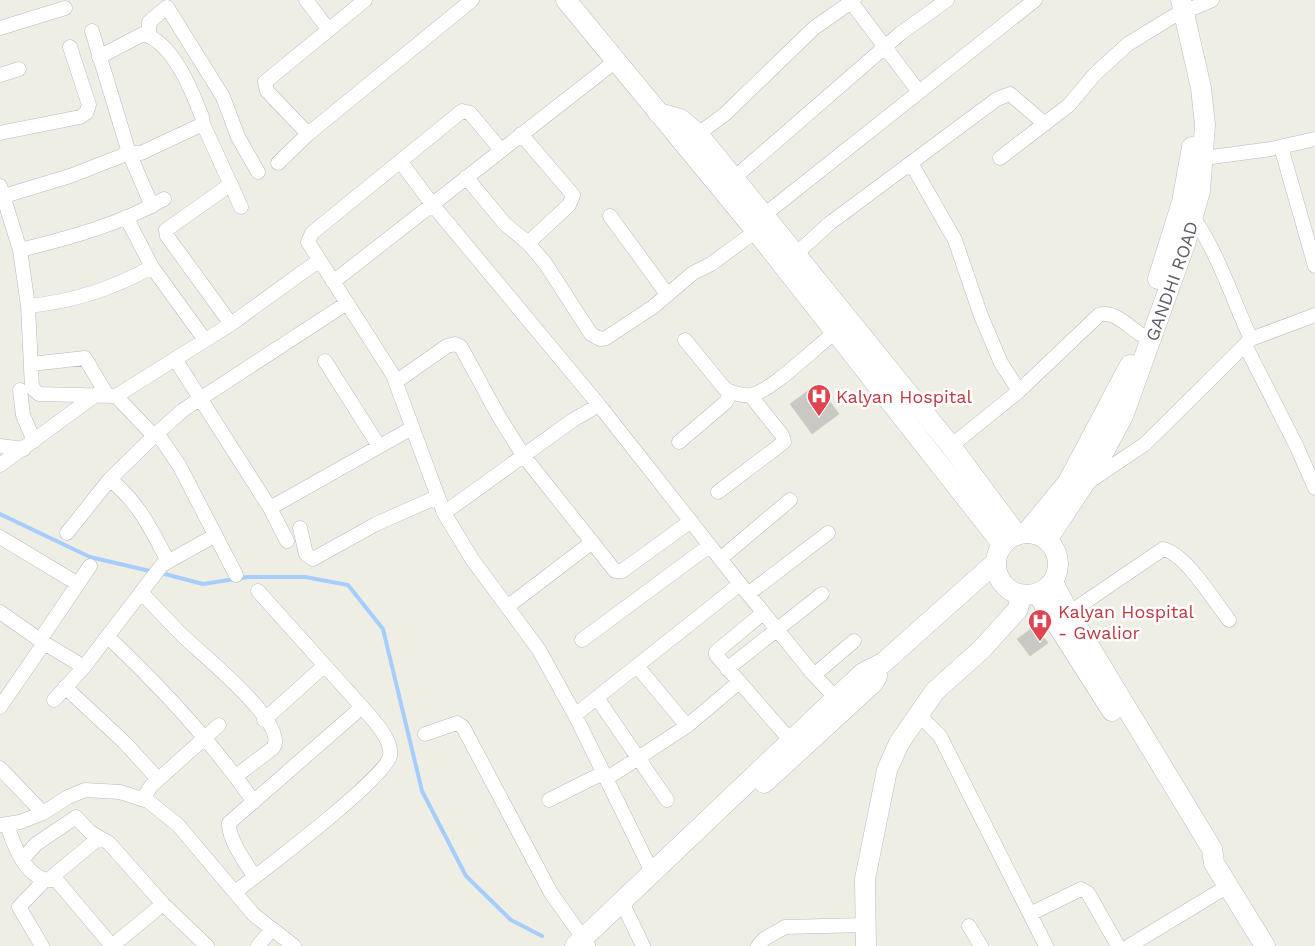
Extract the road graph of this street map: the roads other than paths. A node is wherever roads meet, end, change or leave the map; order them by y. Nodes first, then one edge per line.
1 (306, 0) edge
2 (365, 0) edge
3 (472, 0) edge
4 (566, 0) edge
5 (946, 0) edge
6 (1035, 0) edge
7 (1212, 0) edge
8 (853, 1) edge
9 (1176, 7) edge
10 (64, 8) dead end
11 (0, 28) edge
12 (328, 29) junction
13 (92, 31) dead end
14 (148, 35) junction
15 (886, 46) junction
16 (70, 47) dead end
17 (99, 57) junction
18 (617, 60) junction
19 (19, 69) dead end
20 (0, 76) edge
21 (919, 92) junction
22 (658, 113) junction
23 (203, 124) junction
24 (1045, 124) junction
25 (0, 133) edge
26 (308, 134) junction
27 (521, 134) junction
28 (698, 134) junction
29 (1315, 139) edge
30 (1281, 147) junction
31 (501, 150) junction
32 (129, 153) junction
33 (1000, 158) dead end
34 (1204, 158) junction
35 (400, 161) junction
36 (278, 163) dead end
37 (911, 163) junction
38 (258, 172) dead end
39 (466, 177) junction
40 (734, 178) junction
41 (230, 184) junction
42 (2, 191) edge
43 (432, 204) junction
44 (241, 208) dead end
45 (610, 216) dead end
46 (126, 217) junction
47 (1193, 217) junction
48 (760, 223) junction
49 (528, 243) junction
50 (20, 250) junction
51 (796, 254) junction
52 (318, 261) junction
53 (1315, 266) edge
54 (152, 268) junction
55 (333, 282) junction
56 (667, 294) junction
57 (347, 303) junction
58 (28, 306) junction
59 (1315, 315) edge
60 (231, 324) junction
61 (843, 327) junction
62 (1140, 334) junction
63 (205, 340) junction
64 (685, 340) dead end
65 (1248, 342) junction
66 (175, 359) junction
67 (325, 361) dead end
68 (30, 364) junction
69 (397, 381) junction
70 (20, 390) dead end
71 (1019, 391) junction
72 (731, 392) junction
73 (106, 395) junction
74 (750, 395) junction
75 (201, 398) junction
76 (599, 405) junction
77 (412, 428) junction
78 (156, 434) junction
79 (679, 442) dead end
80 (29, 445) junction
81 (0, 446) edge
82 (379, 446) junction
83 (951, 446) junction
84 (523, 455) junction
85 (0, 466) edge
86 (110, 479) junction
87 (1075, 484) junction
88 (1315, 488) edge
89 (718, 492) dead end
90 (437, 497) junction
91 (790, 500) dead end
92 (270, 508) junction
93 (444, 513) junction
94 (690, 520) junction
95 (300, 528) dead end
96 (67, 533) dead end
97 (828, 533) dead end
98 (214, 536) junction
99 (0, 537) edge
100 (1047, 540) junction
101 (287, 541) dead end
102 (591, 543) junction
103 (1011, 544) junction
104 (710, 546) junction
105 (720, 559) junction
106 (90, 566) dead end
107 (162, 566) junction
108 (236, 576) dead end
109 (78, 584) junction
110 (744, 589) junction
111 (1037, 590) junction
112 (258, 591) dead end
113 (141, 592) junction
114 (822, 594) dead end
115 (507, 608) junction
116 (0, 612) edge
117 (763, 613) junction
118 (1069, 614) junction
119 (1229, 620) dead end
120 (777, 630) junction
121 (108, 637) junction
122 (582, 640) dead end
123 (854, 641) dead end
124 (42, 642) junction
125 (883, 663) junction
126 (324, 666) junction
127 (637, 666) junction
128 (84, 667) junction
129 (727, 669) junction
130 (814, 675) junction
131 (738, 683) junction
132 (65, 687) junction
133 (5, 692) edge
134 (597, 698) junction
135 (836, 698) junction
136 (54, 700) dead end
137 (362, 707) junction
138 (0, 708) edge
139 (918, 714) junction
140 (575, 715) junction
141 (264, 720) junction
142 (219, 725) dead end
143 (686, 726) junction
144 (426, 734) dead end
145 (202, 738) junction
146 (790, 740) junction
147 (639, 757) junction
148 (0, 768) edge
149 (236, 776) junction
150 (605, 776) junction
151 (158, 779) junction
152 (143, 799) junction
153 (549, 800) dead end
154 (667, 800) dead end
155 (254, 802) junction
156 (43, 813) junction
157 (3, 825) edge
158 (98, 838) junction
159 (23, 859) junction
160 (1214, 863) junction
161 (652, 872) junction
162 (255, 877) junction
163 (49, 880) junction
164 (1228, 886) junction
165 (236, 892) junction
166 (163, 904) junction
167 (624, 907) junction
168 (1030, 914) junction
169 (866, 925) junction
170 (969, 926) dead end
171 (272, 930) junction
172 (120, 944) edge
173 (585, 944) edge
174 (42, 946) edge
175 (207, 946) edge
176 (258, 946) edge
177 (294, 946) edge
178 (643, 946) edge
179 (758, 946) edge
180 (866, 946) edge
181 (980, 946) edge
182 (1046, 946) edge
183 (1118, 946) edge
184 (1129, 946) edge
185 (1265, 946) edge

1 - 12 street
2 - 12 street
3 - 26 street
4 - 18 main road
5 - 15 street
6 - 21 street
7 - 9 street
8 - 15 street
8 - 28 street
9 - 24 street
9 - 34 main road, GANDHI ROAD
9 - 62 main road
10 - 11 street
12 - 26 street
13 - 17 street
14 - 17 street
14 - 23 street
14 - 38 street
15 - 21 street
15 - 40 street
16 - 25 street
17 - 32 street
18 - 22 main road
18 - 27 street
19 - 20 street
21 - 48 street
22 - 28 main road
22 - 48 main road
23 - 32 street
23 - 41 street
24 - 33 street
24 - 37 street
26 - 36 street
27 - 31 street
27 - 49 street
28 - 40 main road
29 - 30 street
30 - 34 street
30 - 53 street
31 - 35 street
31 - 39 street
32 - 42 street
32 - 46 street
34 - 47 main road, GANDHI ROAD
35 - 43 street
35 - 52 street
37 - 51 street
37 - 71 street
39 - 43 street
39 - 49 street
40 - 48 main road
41 - 44 street
41 - 60 street
42 - 50 street
43 - 55 street
43 - 76 street
45 - 56 street
46 - 50 street
46 - 54 street
47 - 65 street
47 - 87 main road, GANDHI ROAD
48 - 51 main road
48 - 56 street
48 - 61 main road
49 - 56 street
50 - 58 street
51 - 61 main road
52 - 55 street
52 - 60 street
54 - 58 street
54 - 63 street
55 - 57 street
57 - 69 street
57 - 75 street
58 - 68 street
59 - 65 street
60 - 63 street
61 - 74 street
61 - 83 main road
61 - 103 main road
62 - 71 street
62 - 87 main road
63 - 66 street
64 - 72 street
65 - 87 street
65 - 88 street
66 - 73 street
66 - 75 street
67 - 82 street
68 - 73 street
68 - 73 street
69 - 77 street
69 - 84 street
70 - 80 street
71 - 83 street
72 - 74 street
72 - 79 street
73 - 78 street
73 - 80 street
74 - 89 street
75 - 78 street
75 - 92 street
76 - 84 street
76 - 94 street
77 - 82 street
77 - 90 street
78 - 86 street
78 - 98 street
80 - 81 street
80 - 85 street
82 - 92 street
83 - 103 main road
84 - 93 street
84 - 102 street
86 - 96 street
86 - 107 street
87 - 100 main road, GANDHI ROAD
87 - 103 main road
90 - 93 street
90 - 95 street
91 - 105 street
92 - 101 street
93 - 115 street
94 - 102 street
94 - 104 street
97 - 110 street
98 - 107 street
98 - 108 street
99 - 109 street
100 - 103 main road
100 - 111 main road
102 - 115 street
103 - 111 main road
103 - 125 main road
104 - 105 street
104 - 122 street
105 - 110 street
106 - 109 street
107 - 113 street
109 - 124 street
110 - 117 street
110 - 127 street
111 - 118 main road
111 - 139 main road
111 - 160 main road
112 - 126 street
113 - 121 street
113 - 141 street
114 - 120 street
115 - 140 street
116 - 124 street
117 - 120 street
117 - 129 street
118 - 119 street
118 - 160 main road
120 - 129 street
120 - 130 street
121 - 128 street
121 - 145 street
123 - 130 street
124 - 128 street
124 - 133 street
125 - 135 main road
125 - 167 main road
126 - 137 street
126 - 141 street
127 - 134 street
127 - 143 street
128 - 132 street
129 - 131 street
130 - 135 street
131 - 143 street
131 - 146 street
132 - 136 street
132 - 151 street
133 - 138 street
134 - 140 street
134 - 147 street
135 - 146 main road
137 - 155 street
137 - 162 street
139 - 168 street
139 - 169 main road
140 - 150 street
141 - 149 street
142 - 145 street
143 - 147 street
144 - 173 street
145 - 149 street
145 - 151 street
146 - 161 main road
147 - 150 street
147 - 154 street
148 - 156 street
149 - 155 street
150 - 153 street
150 - 161 street
151 - 152 street
152 - 156 street
152 - 165 street
155 - 162 street
156 - 157 street
157 - 159 street
158 - 159 street
158 - 163 street
158 - 166 street
159 - 163 street
160 - 164 main road
161 - 167 main road
162 - 165 street
163 - 172 street
163 - 174 street
164 - 184 street
164 - 185 main road
165 - 171 street
166 - 172 street
166 - 175 street
167 - 173 main road
167 - 178 street
168 - 182 street
168 - 183 street
169 - 179 street
169 - 180 main road
170 - 181 street
171 - 176 street
171 - 177 street

